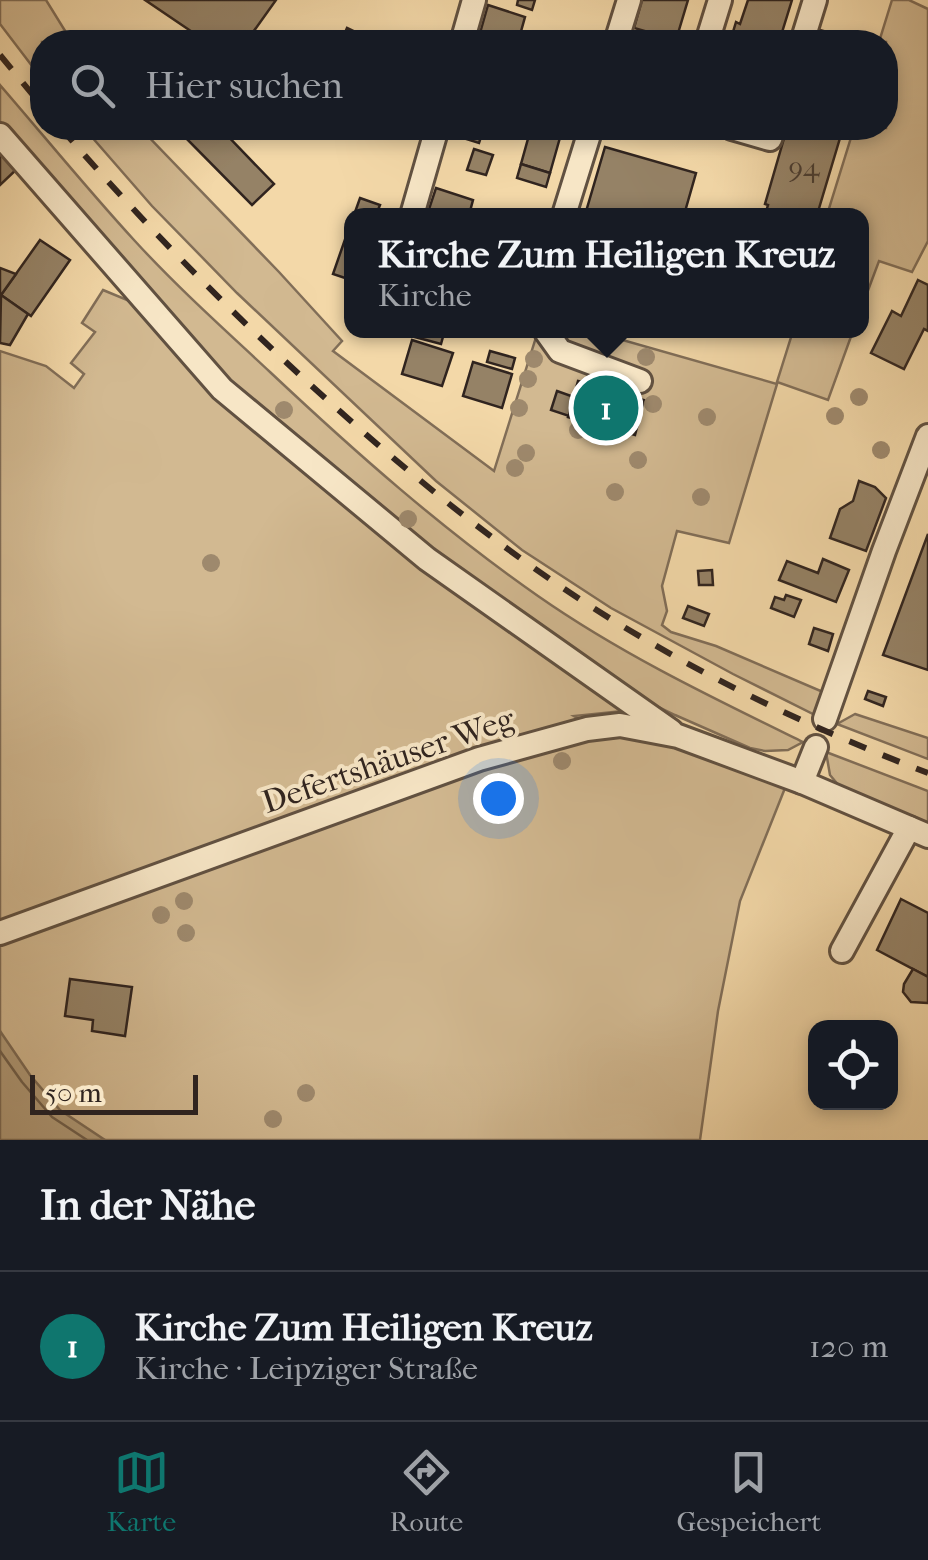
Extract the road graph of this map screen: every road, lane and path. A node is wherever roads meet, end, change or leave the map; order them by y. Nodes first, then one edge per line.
1 (474, 0) edge
2 (629, 0) edge
3 (720, 0) edge
4 (815, 0) edge
5 (465, 30) edge
6 (620, 30) edge
7 (711, 30) edge
8 (806, 30) edge
9 (0, 136) edge
10 (434, 140) edge
11 (587, 140) edge
12 (414, 208) edge
13 (566, 208) edge
14 (551, 338) edge
15 (640, 382) dead end
16 (928, 436) edge
17 (825, 718) dead end
18 (678, 736) junction
19 (816, 747) dead end
20 (802, 782) junction
21 (919, 832) edge
22 (2, 933) edge
23 (842, 951) dead end

1 - 5 street
2 - 6 street
3 - 7 street
4 - 8 street
9 - 18 street
10 - 12 street
11 - 13 street
14 - 15 street
16 - 17 street
18 - 20 street, Defertshäuser Weg
18 - 22 street, Defertshäuser Weg
19 - 20 street
20 - 21 street, Defertshäuser Weg
21 - 23 street

